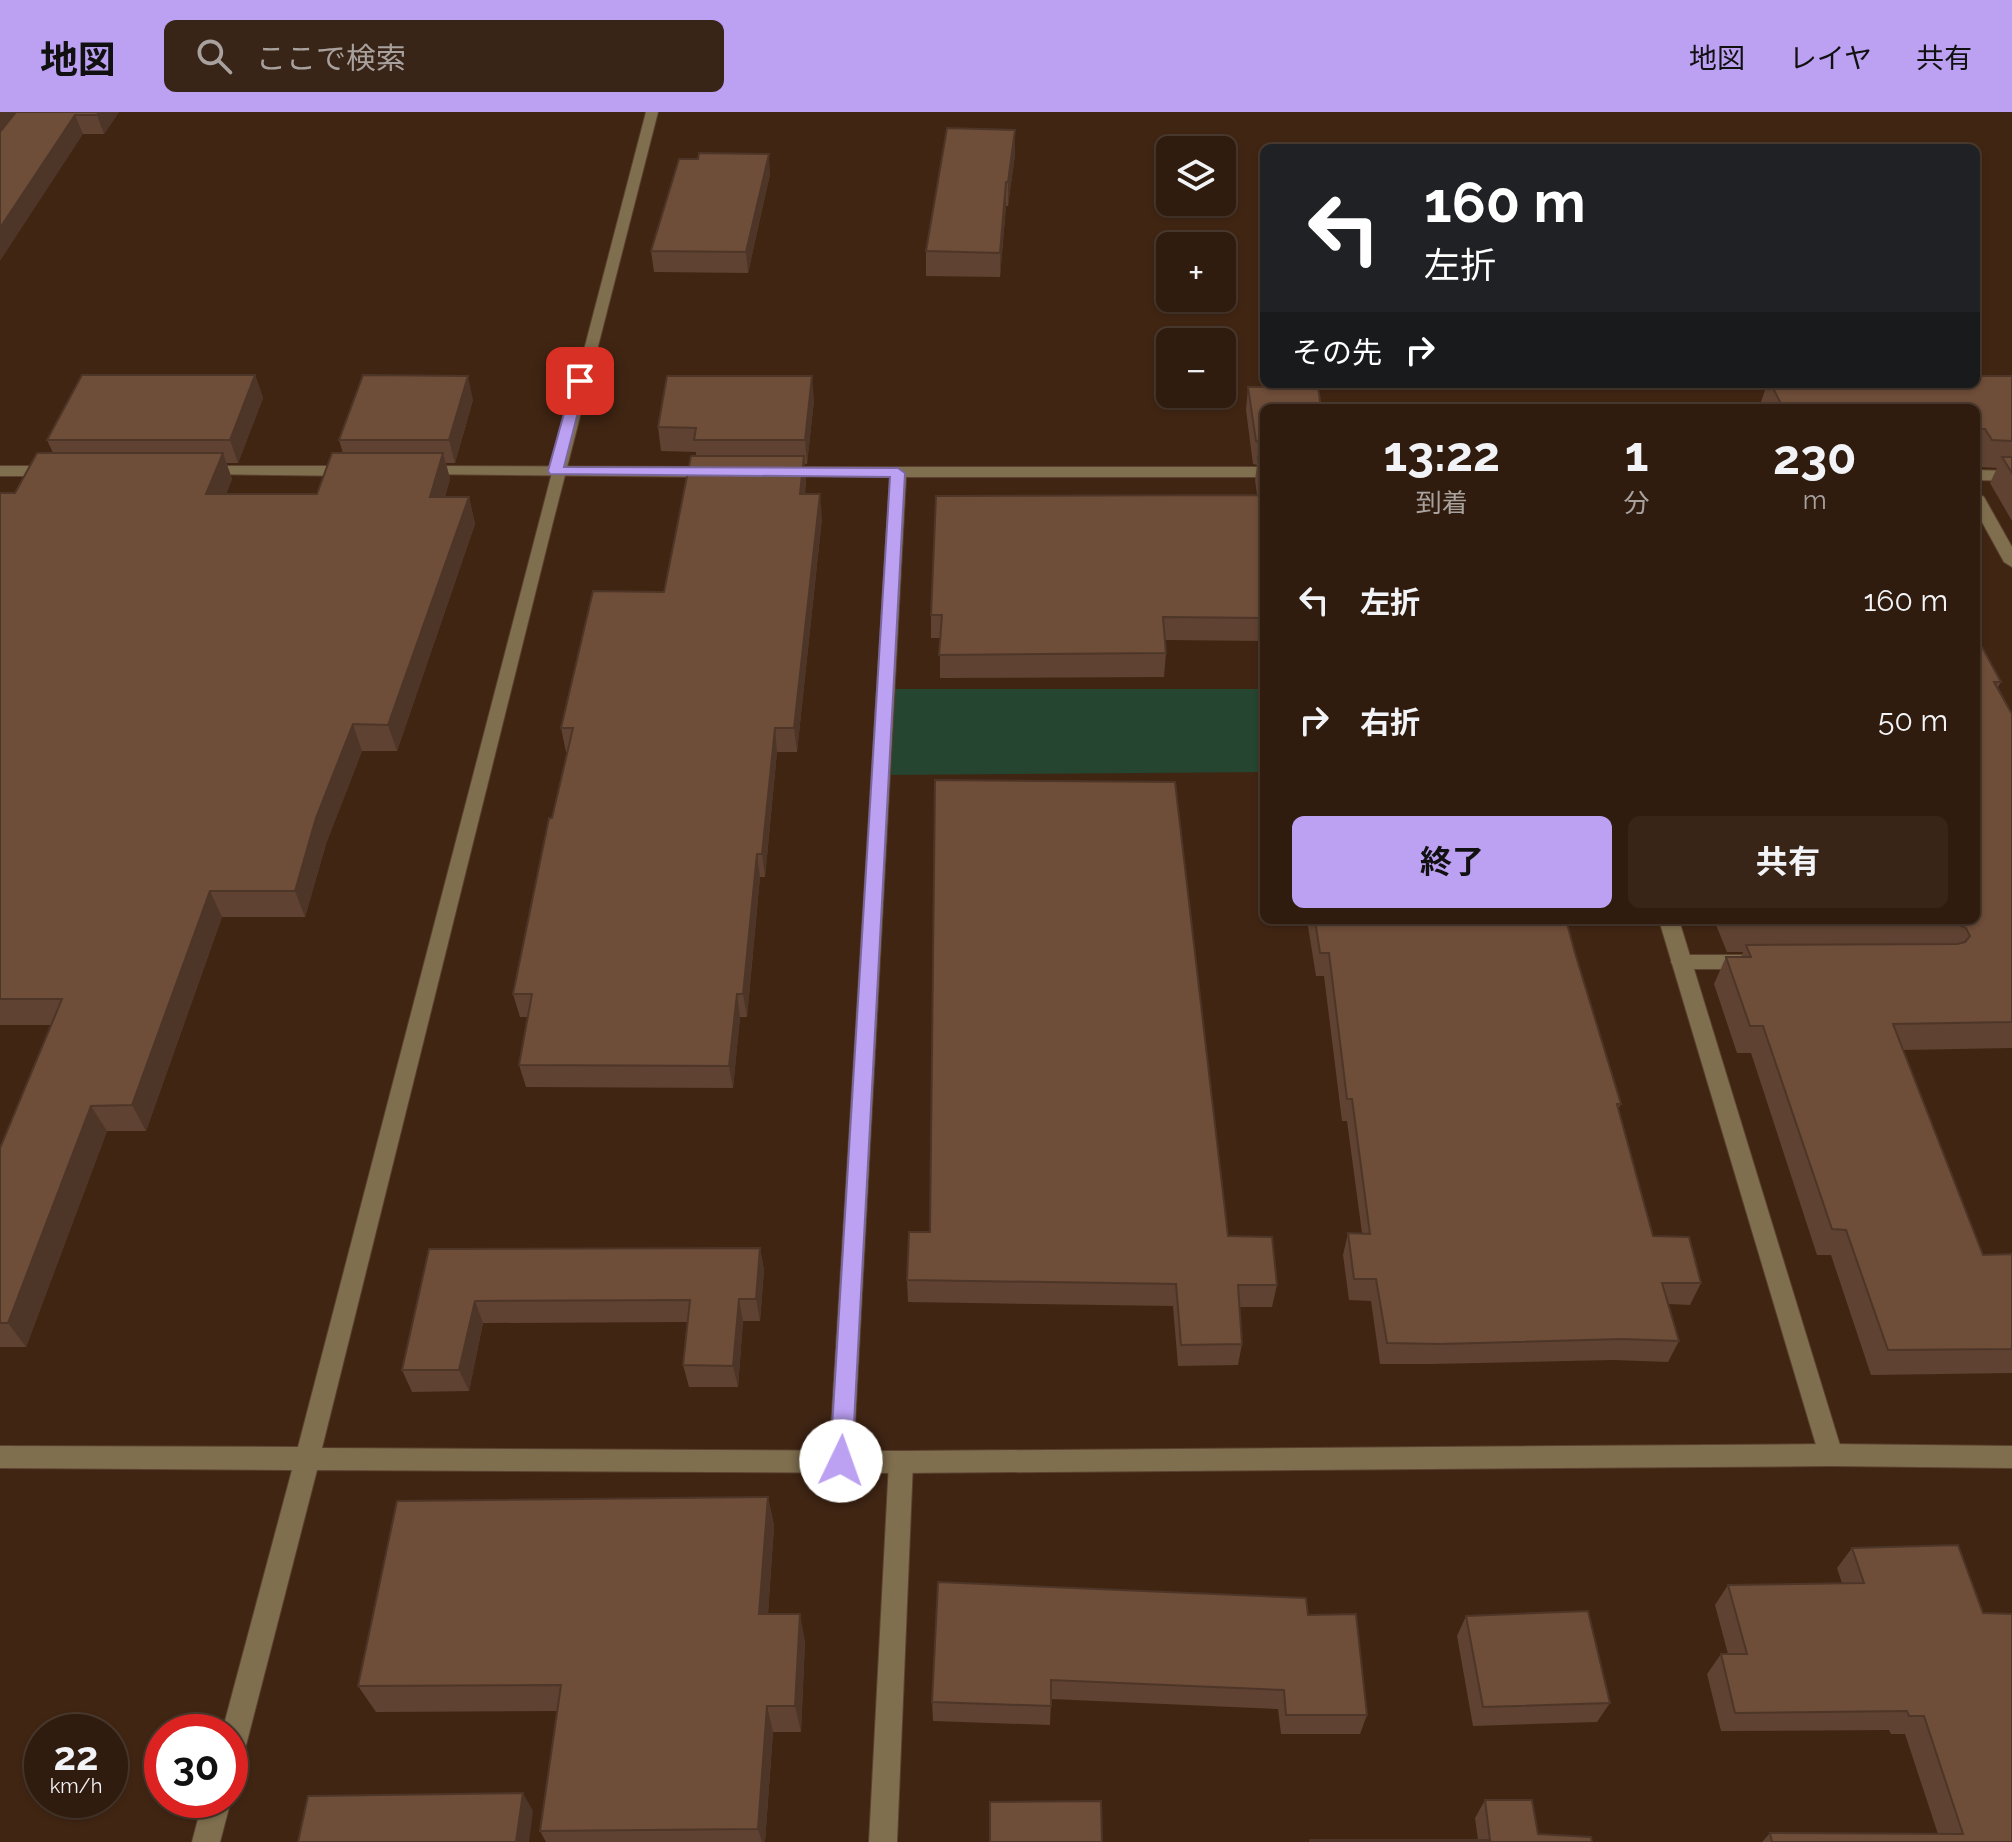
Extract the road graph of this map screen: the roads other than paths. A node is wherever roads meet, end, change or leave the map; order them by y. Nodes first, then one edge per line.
1 (652, 112) edge
2 (71, 471) edge
3 (180, 471) edge
4 (368, 471) edge
5 (399, 471) edge
6 (555, 471) junction
7 (727, 472) edge
8 (758, 472) edge
9 (1260, 472) edge
10 (898, 473) junction
11 (3, 475) edge
12 (1980, 475) edge
13 (2012, 476) edge
14 (1980, 504) edge
15 (2012, 562) edge
16 (1670, 924) edge
17 (1773, 961) edge
18 (1681, 962) junction
19 (1831, 1455) junction
20 (0, 1457) edge
21 (2012, 1457) edge
22 (308, 1458) junction
23 (841, 1461) junction
24 (901, 1462) junction
25 (240, 1714) edge
26 (212, 1818) edge
27 (206, 1842) edge
28 (883, 1842) edge

1 - 6 street
2 - 11 street
3 - 4 street
5 - 6 street
6 - 7 street
6 - 22 street
8 - 10 street
9 - 10 street
10 - 23 street
12 - 13 street
14 - 15 street
16 - 18 street
17 - 18 street
18 - 19 street
19 - 21 street
19 - 24 street
20 - 22 street
22 - 23 street
22 - 25 street
23 - 24 street
24 - 28 street
26 - 27 street

